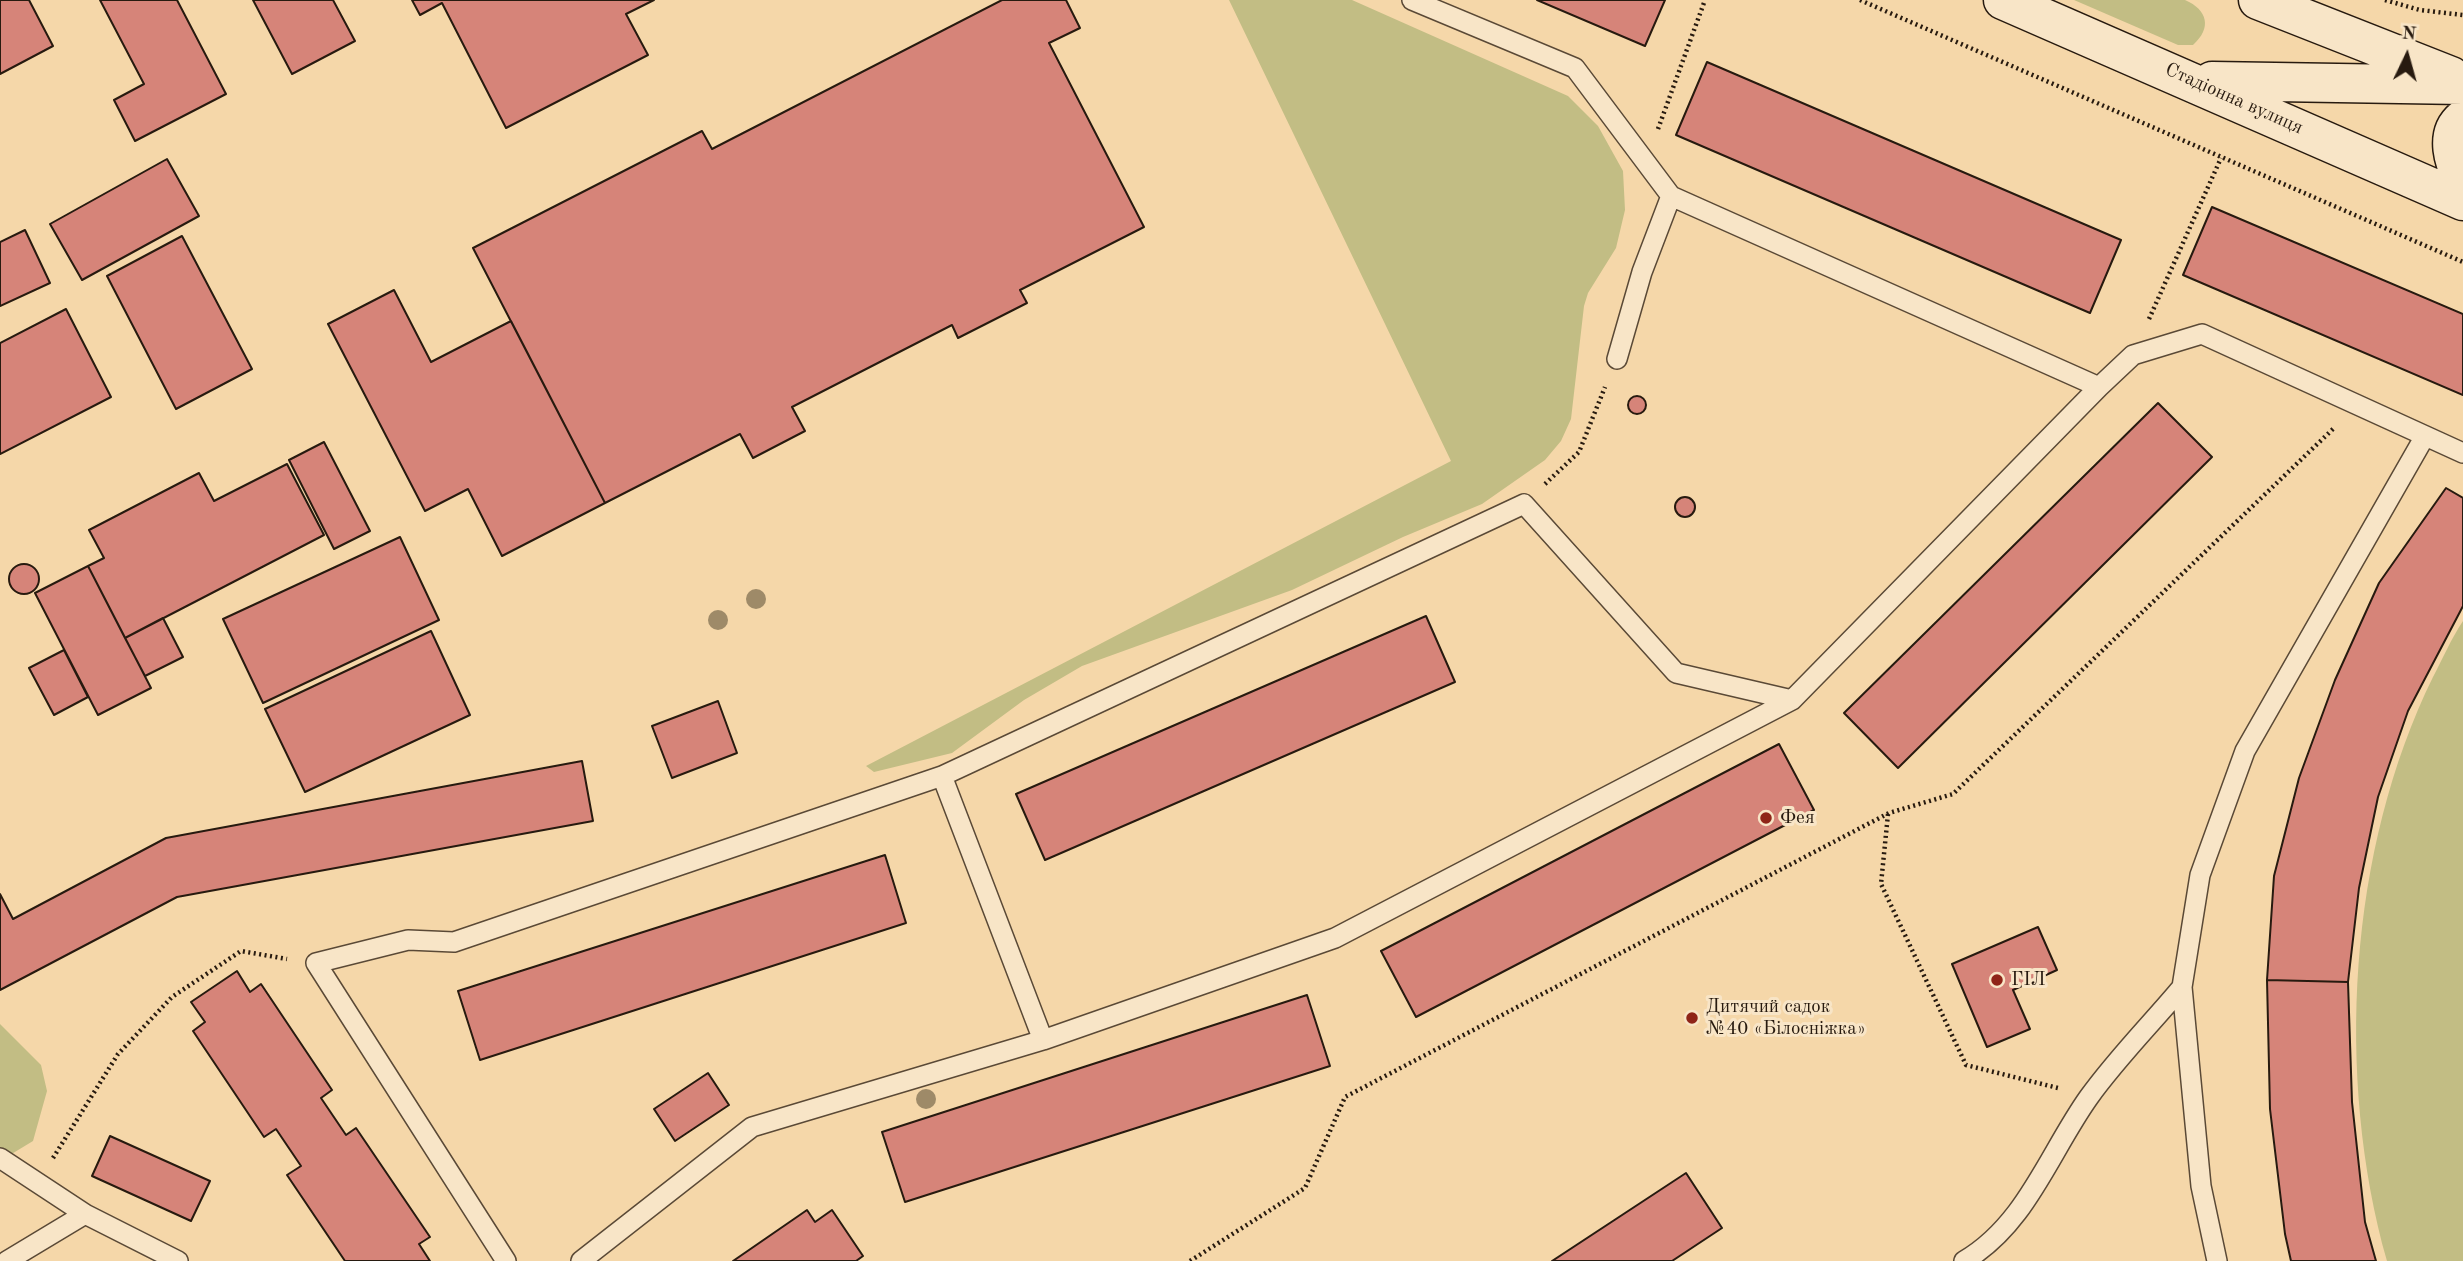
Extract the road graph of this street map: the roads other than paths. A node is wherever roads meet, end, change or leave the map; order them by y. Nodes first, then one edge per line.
1 (1412, 0) edge
2 (2003, 0) edge
3 (2258, 0) edge
4 (2193, 81) junction
5 (2463, 83) edge
6 (2463, 119) edge
7 (2463, 181) edge
8 (1671, 195) junction
9 (2463, 201) edge
10 (1617, 359) road end
11 (2099, 387) junction
12 (2425, 436) junction
13 (2463, 453) edge
14 (1792, 700) junction
15 (942, 776) junction
16 (2182, 986) junction
17 (1043, 1040) junction
18 (0, 1158) edge
19 (85, 1214) junction
20 (6, 1261) edge
21 (178, 1261) edge
22 (506, 1261) edge
23 (581, 1261) edge
24 (1964, 1261) edge
25 (2217, 1261) edge

1 - 8 lane
2 - 4 street, Стадіонна вулиця
3 - 5 street
4 - 5 street
4 - 9 street, Стадіонна вулиця
6 - 7 street
8 - 10 lane
8 - 11 lane
11 - 12 lane
11 - 14 lane
12 - 13 lane
12 - 16 lane
14 - 15 lane
14 - 17 lane
15 - 17 lane
15 - 22 lane
16 - 24 lane
16 - 25 lane
17 - 23 lane
18 - 19 lane
19 - 20 lane
19 - 21 lane

